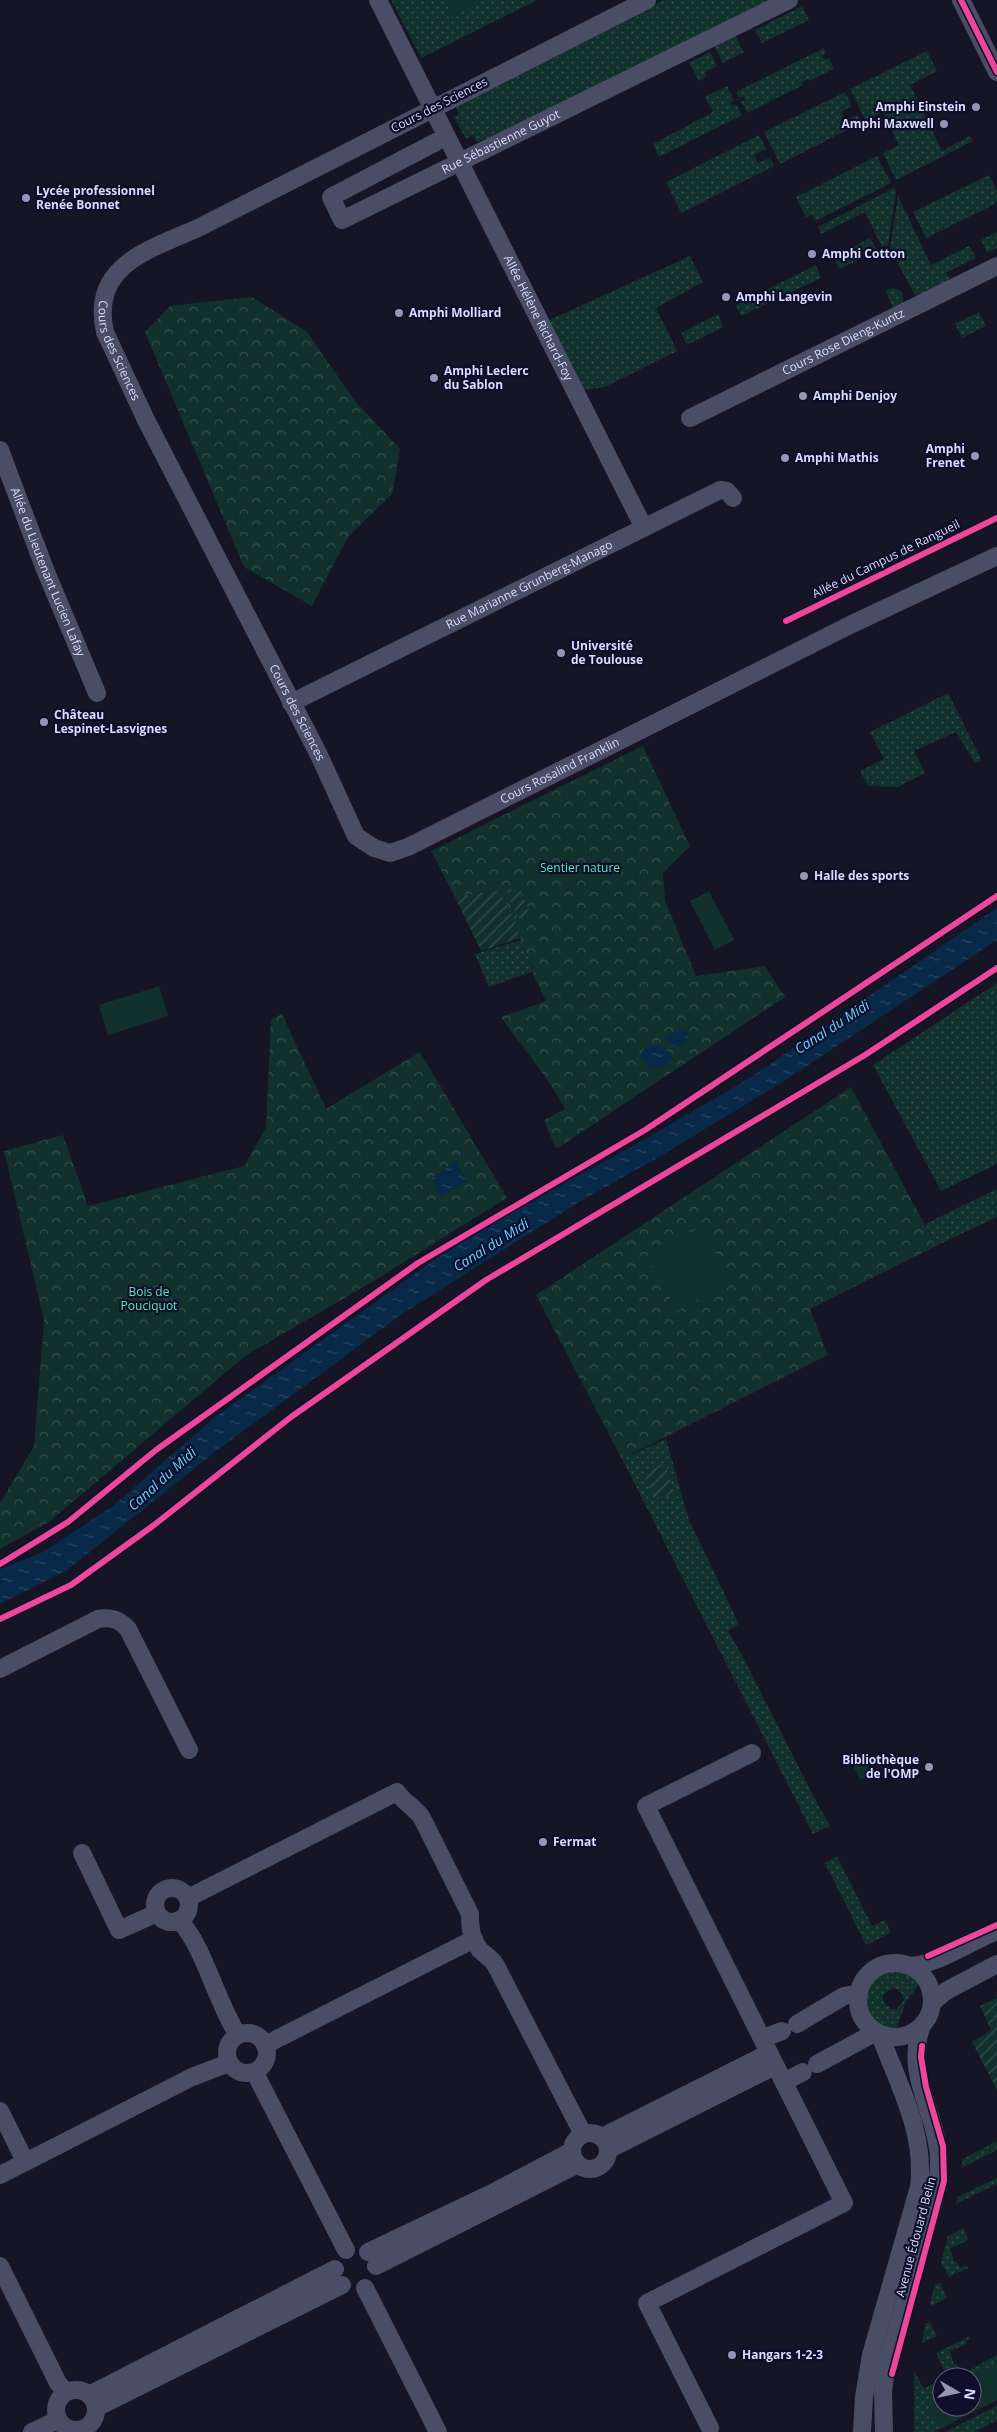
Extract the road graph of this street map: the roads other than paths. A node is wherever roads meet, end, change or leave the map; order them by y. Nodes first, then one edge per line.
1 (378, 0) edge
2 (647, 0) edge
3 (789, 0) edge
4 (961, 0) edge
5 (997, 72) edge
6 (433, 107) junction
7 (436, 142) dead end
8 (460, 161) junction
9 (997, 266) edge
10 (690, 418) dead end
11 (0, 450) edge
12 (733, 498) dead end
13 (644, 528) junction
14 (997, 556) edge
15 (97, 693) dead end
16 (291, 703) junction
17 (374, 848) joint
18 (0, 1669) edge
19 (189, 1750) dead end
20 (752, 1753) dead end
21 (82, 1853) dead end
22 (188, 1898) junction
23 (157, 1913) junction
24 (179, 1920) junction
25 (997, 1931) edge
26 (474, 1939) junction
27 (997, 1964) edge
28 (911, 1966) junction
29 (859, 1993) junction
30 (932, 2003) junction
31 (921, 2028) junction
32 (878, 2033) junction
33 (238, 2036) junction
34 (265, 2045) junction
35 (769, 2052) junction
36 (229, 2063) junction
37 (256, 2071) junction
38 (784, 2082) junction
39 (0, 2111) edge
40 (582, 2134) junction
41 (605, 2143) junction
42 (575, 2158) junction
43 (25, 2161) junction
44 (0, 2175) edge
45 (346, 2250) junction
46 (372, 2259) junction
47 (0, 2266) edge
48 (339, 2277) junction
49 (365, 2288) junction
50 (66, 2392) junction
51 (93, 2401) junction
52 (58, 2420) junction
53 (710, 2428) dead end
54 (85, 2430) edge
55 (32, 2432) edge
56 (438, 2432) edge
57 (862, 2432) edge
58 (884, 2432) edge

1 - 6 street, Allée Hélène Richard-Foy
2 - 6 street, Cours des Sciences
3 - 8 street, Rue Sébastienne Guyot
4 - 5 street
6 - 8 street, Allée Hélène Richard-Foy
6 - 16 street, Cours des Sciences
7 - 8 street, Rue Sébastienne Guyot
8 - 13 street, Allée Hélène Richard-Foy
9 - 10 street, Cours Rose Dieng-Kuntz
11 - 15 street, Allée du Lieutenant Lucien Lafay
12 - 13 street, Rue Marianne Grunberg-Manago
13 - 16 street, Rue Marianne Grunberg-Manago
14 - 17 street, Cours Rosalind Franklin
16 - 17 street, Cours des Sciences
18 - 19 street
20 - 35 street
21 - 23 street
22 - 23 street
22 - 24 street
22 - 26 street
23 - 24 street
24 - 33 street
25 - 28 street
26 - 34 street
26 - 40 street
27 - 30 street
28 - 29 street
28 - 30 street
29 - 32 street
29 - 35 street
30 - 31 street
31 - 32 street
31 - 58 street, Avenue Édouard Belin
32 - 38 street
32 - 57 street, Avenue Édouard Belin
33 - 34 street
33 - 36 street
34 - 37 street
35 - 38 street
35 - 41 street
36 - 37 street
36 - 43 street
37 - 45 street
38 - 53 street
39 - 43 street
40 - 41 street
40 - 42 street
41 - 42 street
42 - 46 street
43 - 44 street
45 - 46 street
45 - 48 street
46 - 49 street
47 - 50 street
48 - 49 street
48 - 51 street
49 - 56 street
50 - 51 street
50 - 52 street
51 - 54 street
52 - 54 street
52 - 55 street

